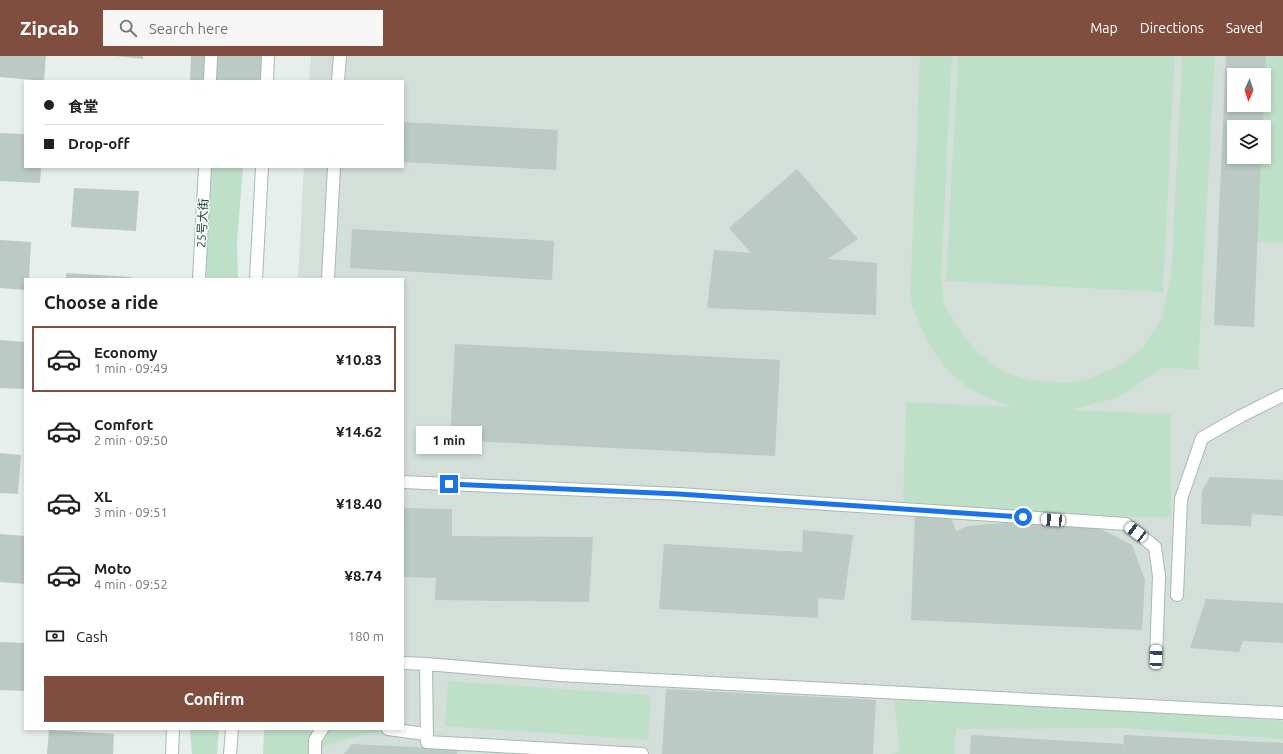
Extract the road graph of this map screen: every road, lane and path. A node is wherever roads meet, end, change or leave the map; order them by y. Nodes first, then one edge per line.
1 (211, 56) edge
2 (268, 56) edge
3 (340, 56) edge
4 (210, 80) edge
5 (267, 80) edge
6 (338, 80) edge
7 (205, 168) edge
8 (262, 168) edge
9 (334, 168) edge
10 (199, 278) edge
11 (256, 278) edge
12 (328, 278) edge
13 (1283, 396) edge
14 (404, 482) edge
15 (1177, 594) dead end
16 (1156, 657) dead end
17 (404, 663) edge
18 (426, 664) junction
19 (1283, 713) edge
20 (174, 730) edge
21 (232, 730) edge
22 (321, 730) edge
23 (396, 730) edge
24 (426, 734) junction
25 (172, 754) edge
26 (230, 754) edge
27 (315, 754) edge
28 (642, 754) edge

1 - 4 street
2 - 5 street
3 - 6 street
7 - 10 street, 25号大街
8 - 11 street
9 - 12 street
13 - 15 street
14 - 16 street
17 - 18 street
18 - 19 street
18 - 24 street
20 - 25 street
21 - 26 street
22 - 27 street
23 - 24 street
24 - 28 street

